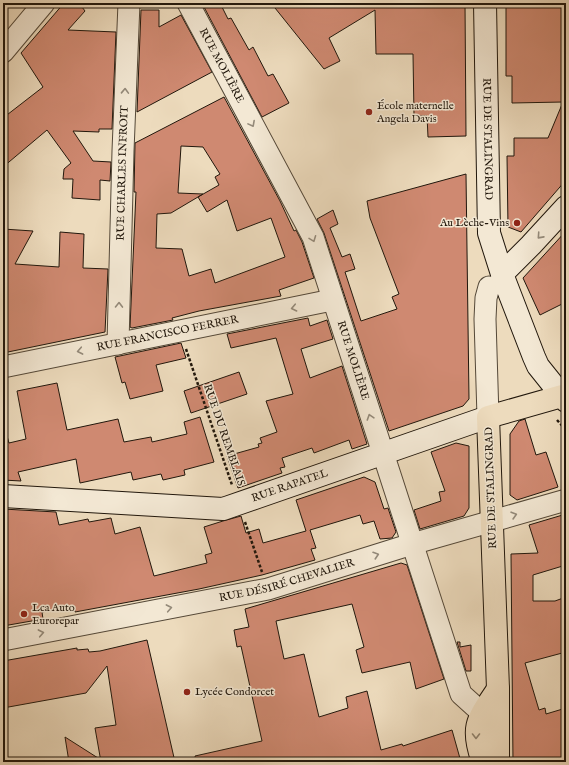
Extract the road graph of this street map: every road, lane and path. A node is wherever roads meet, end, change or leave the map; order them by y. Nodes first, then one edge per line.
1 (44, 3) edge
2 (129, 3) edge
3 (188, 3) edge
4 (485, 3) edge
5 (3, 52) edge
6 (566, 207) edge
7 (495, 280) junction
8 (332, 300) junction
9 (180, 332) junction
10 (118, 344) junction
11 (3, 367) edge
12 (563, 403) edge
13 (488, 417) junction
14 (566, 430) edge
15 (382, 454) junction
16 (3, 496) edge
17 (566, 500) edge
18 (239, 504) junction
19 (492, 522) junction
20 (412, 544) junction
21 (268, 589) junction
22 (3, 640) edge
23 (490, 716) junction
24 (483, 762) edge
25 (498, 762) edge

1 - 5 street
10 -> 2 street, RUE CHARLES INFROIT
3 -> 8 street, RUE MOLIÈRE
4 - 7 main road, RUE DE STALINGRAD
6 -> 7 main road
7 - 12 main road
7 - 13 street, RUE DE STALINGRAD
8 -> 9 street, RUE FRANCISCO FERRER
15 -> 8 street, RUE MOLIÈRE
9 - 10 street, RUE FRANCISCO FERRER
9 - 18 path, RUE DU REMBLAIS
10 -> 11 street, RUE FRANCISCO FERRER
12 - 13 main road, RUE RAPATEL
12 - 14 path
13 - 15 main road, RUE RAPATEL
13 - 19 main road, RUE DE STALINGRAD
15 - 18 main road, RUE RAPATEL
15 - 20 street, RUE MOLIÈRE
16 - 18 main road, RUE RAPATEL
19 -> 17 street, RUE DÉSIRÉ CHEVALIER
18 - 21 path, RUE DU REMBLAIS
19 - 20 street, RUE DÉSIRÉ CHEVALIER
19 - 23 main road, RUE DE STALINGRAD
21 -> 20 street, RUE DÉSIRÉ CHEVALIER
20 - 23 street, RUE MOLIÈRE
22 -> 21 street, RUE DÉSIRÉ CHEVALIER
23 -> 24 main road, RUE DE STALINGRAD
23 - 25 main road

